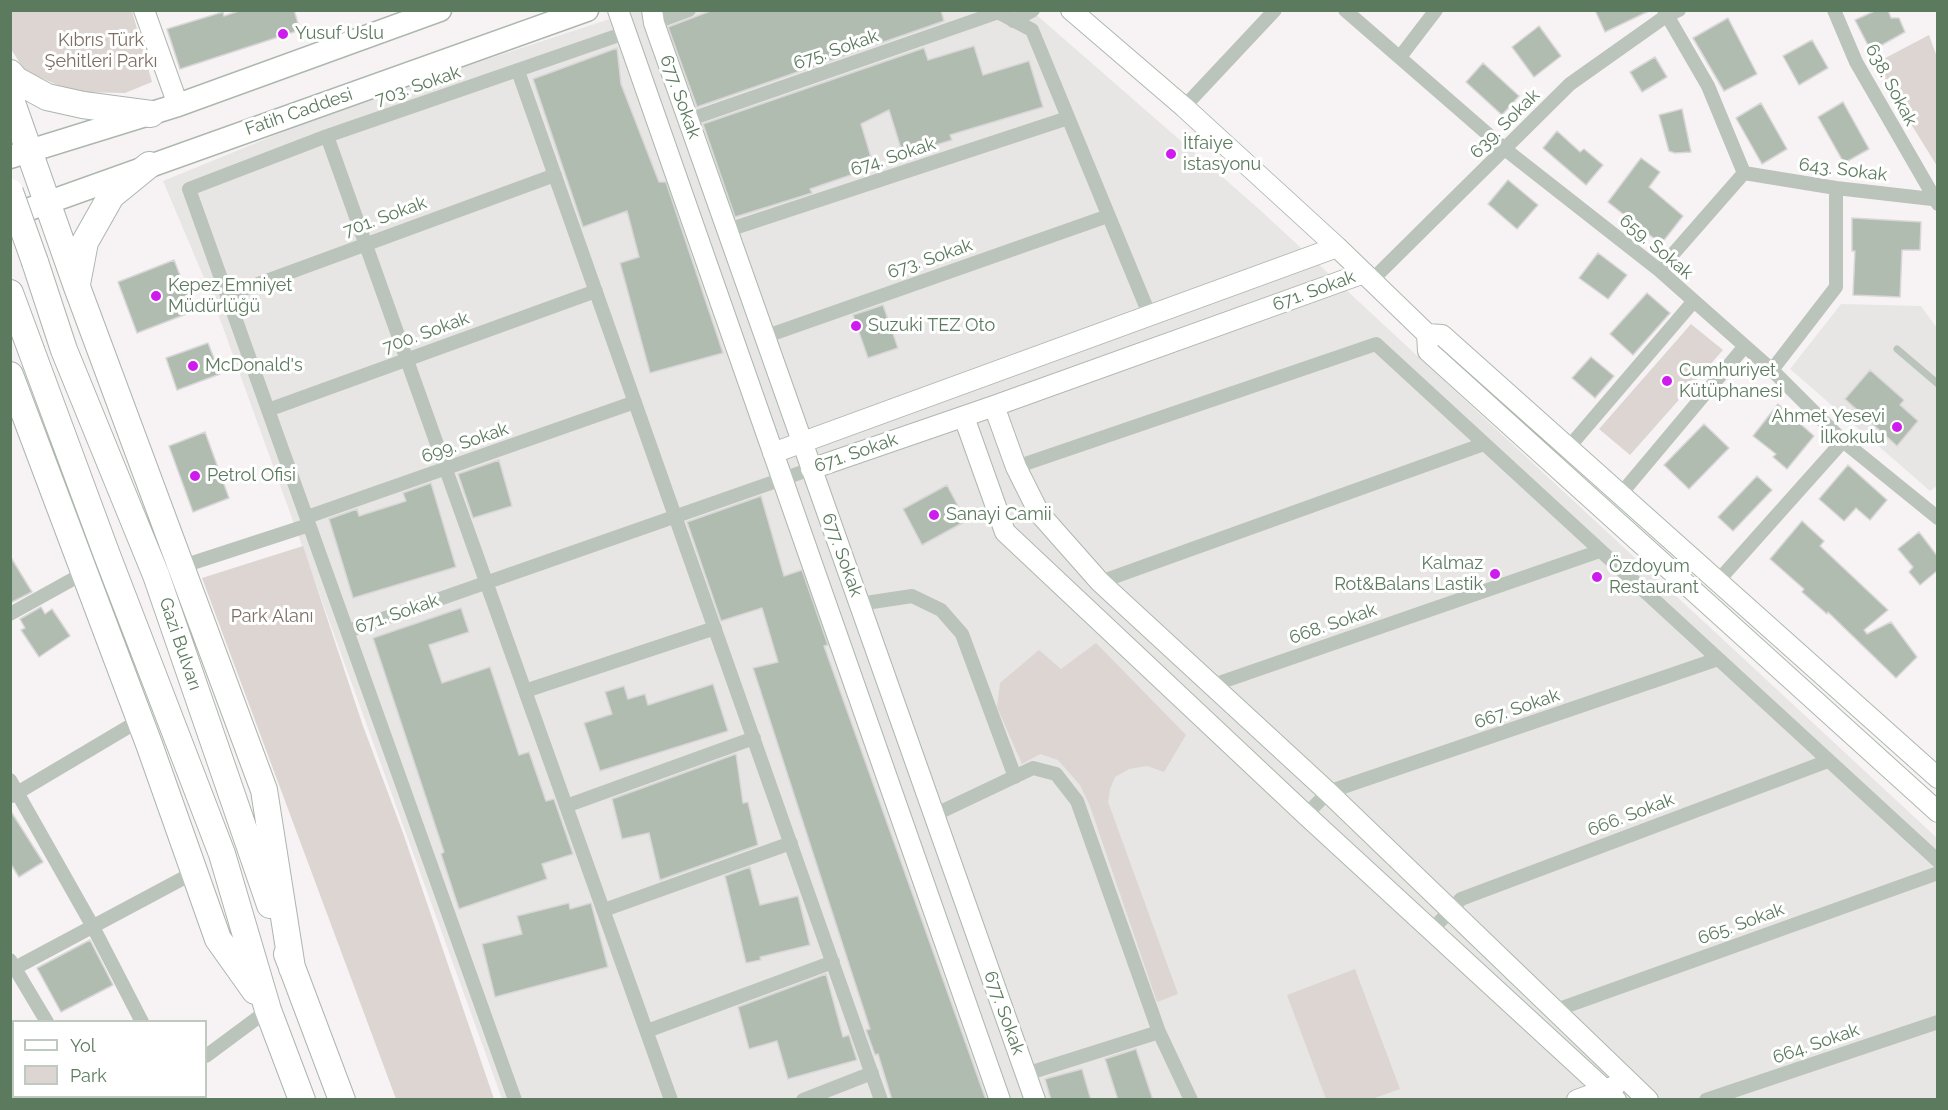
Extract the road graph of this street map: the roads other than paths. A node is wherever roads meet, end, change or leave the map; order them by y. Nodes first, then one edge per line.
1 (144, 10) edge
2 (587, 10) edge
3 (618, 10) edge
4 (689, 10) edge
5 (1034, 10) edge
6 (1071, 10) edge
7 (1275, 10) edge
8 (1345, 10) edge
9 (1436, 10) edge
10 (1834, 10) edge
11 (440, 11) edge
12 (995, 12) edge
13 (1670, 12) edge
14 (653, 17) edge
15 (1013, 21) junction
16 (625, 33) junction
17 (1400, 57) junction
18 (518, 71) junction
19 (10, 73) edge
20 (10, 97) edge
21 (178, 105) junction
22 (1184, 107) junction
23 (151, 114) junction
24 (1068, 118) junction
25 (688, 120) junction
26 (327, 136) junction
27 (1506, 150) junction
28 (20, 154) edge
29 (149, 165) junction
30 (1744, 172) junction
31 (555, 175) junction
32 (1836, 188) junction
33 (10, 192) edge
34 (1936, 200) edge
35 (46, 203) junction
36 (10, 216) edge
37 (1108, 216) junction
38 (728, 230) junction
39 (365, 243) junction
40 (1337, 247) junction
41 (1659, 270) junction
42 (1368, 277) junction
43 (77, 287) junction
44 (596, 291) junction
45 (10, 293) edge
46 (228, 296) junction
47 (1693, 302) junction
48 (1150, 316) junction
49 (1427, 334) junction
50 (764, 336) junction
51 (1745, 346) junction
52 (1897, 349) dead end
53 (406, 358) junction
54 (1772, 370) junction
55 (10, 375) edge
56 (1938, 384) edge
57 (635, 402) junction
58 (994, 406) junction
59 (268, 410) junction
60 (18, 417) edge
61 (964, 417) junction
62 (1843, 441) junction
63 (803, 443) junction
64 (1484, 444) junction
65 (1569, 447) junction
66 (773, 453) junction
67 (1016, 467) junction
68 (446, 469) junction
69 (811, 469) junction
70 (782, 479) junction
71 (1620, 495) junction
72 (1936, 513) edge
73 (675, 516) junction
74 (308, 521) junction
75 (1600, 551) junction
76 (180, 567) junction
77 (84, 573) junction
78 (1718, 581) junction
79 (1100, 582) junction
80 (487, 583) junction
81 (859, 604) junction
82 (10, 614) edge
83 (715, 628) junction
84 (348, 631) junction
85 (1718, 659) junction
86 (1213, 685) junction
87 (525, 691) junction
88 (140, 720) junction
89 (754, 738) junction
90 (1828, 761) junction
91 (1936, 774) edge
92 (1015, 777) junction
93 (13, 790) edge
94 (1328, 792) junction
95 (566, 806) junction
96 (1938, 812) edge
97 (1306, 814) junction
98 (934, 815) junction
99 (791, 843) junction
100 (1938, 861) edge
101 (194, 873) junction
102 (1938, 873) edge
103 (1450, 908) junction
104 (604, 910) junction
105 (92, 925) junction
106 (1432, 930) junction
107 (833, 962) junction
108 (13, 964) edge
109 (292, 968) junction
110 (268, 1010) junction
111 (1556, 1010) junction
112 (46, 1020) edge
113 (141, 1020) edge
114 (1938, 1022) edge
115 (647, 1031) junction
116 (1159, 1032) junction
117 (207, 1055) edge
118 (872, 1073) junction
119 (1026, 1074) junction
120 (1629, 1081) junction
121 (1611, 1094) edge
122 (287, 1100) edge
123 (303, 1100) edge
124 (342, 1100) edge
125 (515, 1100) edge
126 (671, 1100) edge
127 (803, 1100) edge
128 (881, 1100) edge
129 (1000, 1100) edge
130 (1035, 1100) edge
131 (1191, 1100) edge
132 (1577, 1100) edge
133 (1648, 1100) edge
134 (1706, 1100) edge

1 - 21 street
2 - 29 main road, Fatih Caddesi
3 - 16 street, 677. Sokak
4 - 14 street
5 - 15 street
6 - 22 street
7 - 22 street
8 - 17 street, 659. Sokak
9 - 17 street
10 - 34 street, 638. Sokak
11 - 21 main road
12 - 15 street
12 - 25 street, 675. Sokak
13 - 27 street, 639. Sokak
13 - 30 street
14 - 25 street, 677. Sokak
15 - 24 street
16 - 18 street, 703. Sokak
16 - 66 street, 677. Sokak
17 - 27 street, 659. Sokak
18 - 26 street, 703. Sokak
18 - 31 street
19 - 23 highway
20 - 28 highway
21 - 23 main road
22 - 40 street
23 - 28 main road
24 - 37 street
24 - 38 street, 674. Sokak
25 - 38 street, 677. Sokak
26 - 39 street
26 - 46 street, 703. Sokak
27 - 41 street, 659. Sokak
27 - 42 street, 639. Sokak
28 - 35 highway
29 - 35 main road, Fatih Caddesi
29 - 43 highway
30 - 32 street, 643. Sokak
30 - 41 street
31 - 39 street, 701. Sokak
31 - 44 street
32 - 34 street, 643. Sokak
32 - 54 street
33 - 109 highway, Gazi Bulvarı, bridge
35 - 36 main road, Fatih Caddesi
35 - 43 highway
37 - 48 street
37 - 50 street, 673. Sokak
38 - 50 street, 677. Sokak
39 - 46 street, 701. Sokak
39 - 53 street
40 - 42 street
40 - 48 street, 671. Sokak
41 - 47 street, 659. Sokak
42 - 49 street
42 - 58 street, 671. Sokak
43 - 76 highway
44 - 53 street, 700. Sokak
44 - 57 street
45 - 110 highway, Gazi Bulvarı
46 - 59 street
47 - 51 street, 659. Sokak
47 - 65 street
48 - 63 street, 671. Sokak
49 - 65 street
49 - 96 street
50 - 63 street, 677. Sokak
51 - 54 street, 659. Sokak
51 - 71 street
52 - 56 lane
53 - 59 street, 700. Sokak
53 - 68 street
54 - 62 street, 659. Sokak
55 - 60 highway
57 - 68 street, 699. Sokak
57 - 73 street
58 - 61 street, 671. Sokak
58 - 67 street
59 - 74 street
60 - 77 highway
61 - 69 street, 671. Sokak
61 - 97 street
62 - 72 street, 659. Sokak
62 - 78 street
63 - 66 street, 671. Sokak
63 - 69 street, 677. Sokak
64 - 67 street
64 - 75 street
64 - 79 street
65 - 71 street
66 - 70 street, 677. Sokak
67 - 79 street
68 - 74 street, 699. Sokak
68 - 80 street
69 - 70 street, 671. Sokak
69 - 81 street, 677. Sokak
70 - 73 street, 671. Sokak
70 - 129 street, 677. Sokak
71 - 78 street
73 - 80 street, 671. Sokak
73 - 83 street
74 - 76 street, 699. Sokak
74 - 84 street
75 - 85 street
75 - 86 street, 668. Sokak
76 - 109 highway
77 - 82 street
77 - 88 highway
78 - 91 street
79 - 86 street
80 - 84 street, 671. Sokak
80 - 87 street
81 - 92 street
81 - 98 street, 677. Sokak
83 - 87 street
83 - 89 street
84 - 125 street
85 - 90 street
85 - 94 street, 667. Sokak
86 - 94 street
87 - 95 street
88 - 93 street
88 - 101 highway
89 - 95 street
89 - 99 street
90 - 100 street
90 - 103 street, 666. Sokak
92 - 98 street
92 - 116 street
93 - 105 street
94 - 97 street
94 - 103 street
95 - 104 street
97 - 106 street
98 - 119 street, 677. Sokak
99 - 104 street
99 - 107 street
101 - 105 street
101 - 110 highway
102 - 111 street, 665. Sokak
103 - 106 street
103 - 111 street
104 - 115 street
105 - 108 street
105 - 113 street
106 - 121 street
107 - 115 street
107 - 118 street
108 - 112 street
109 - 124 highway, Gazi Bulvarı
110 - 117 street
110 - 122 highway
110 - 123 highway, Gazi Bulvarı
111 - 120 street
114 - 134 street, 664. Sokak
115 - 126 street
116 - 119 street
116 - 131 street
118 - 127 street
118 - 128 street
119 - 130 street, 677. Sokak
120 - 121 street
120 - 133 street
121 - 132 street

